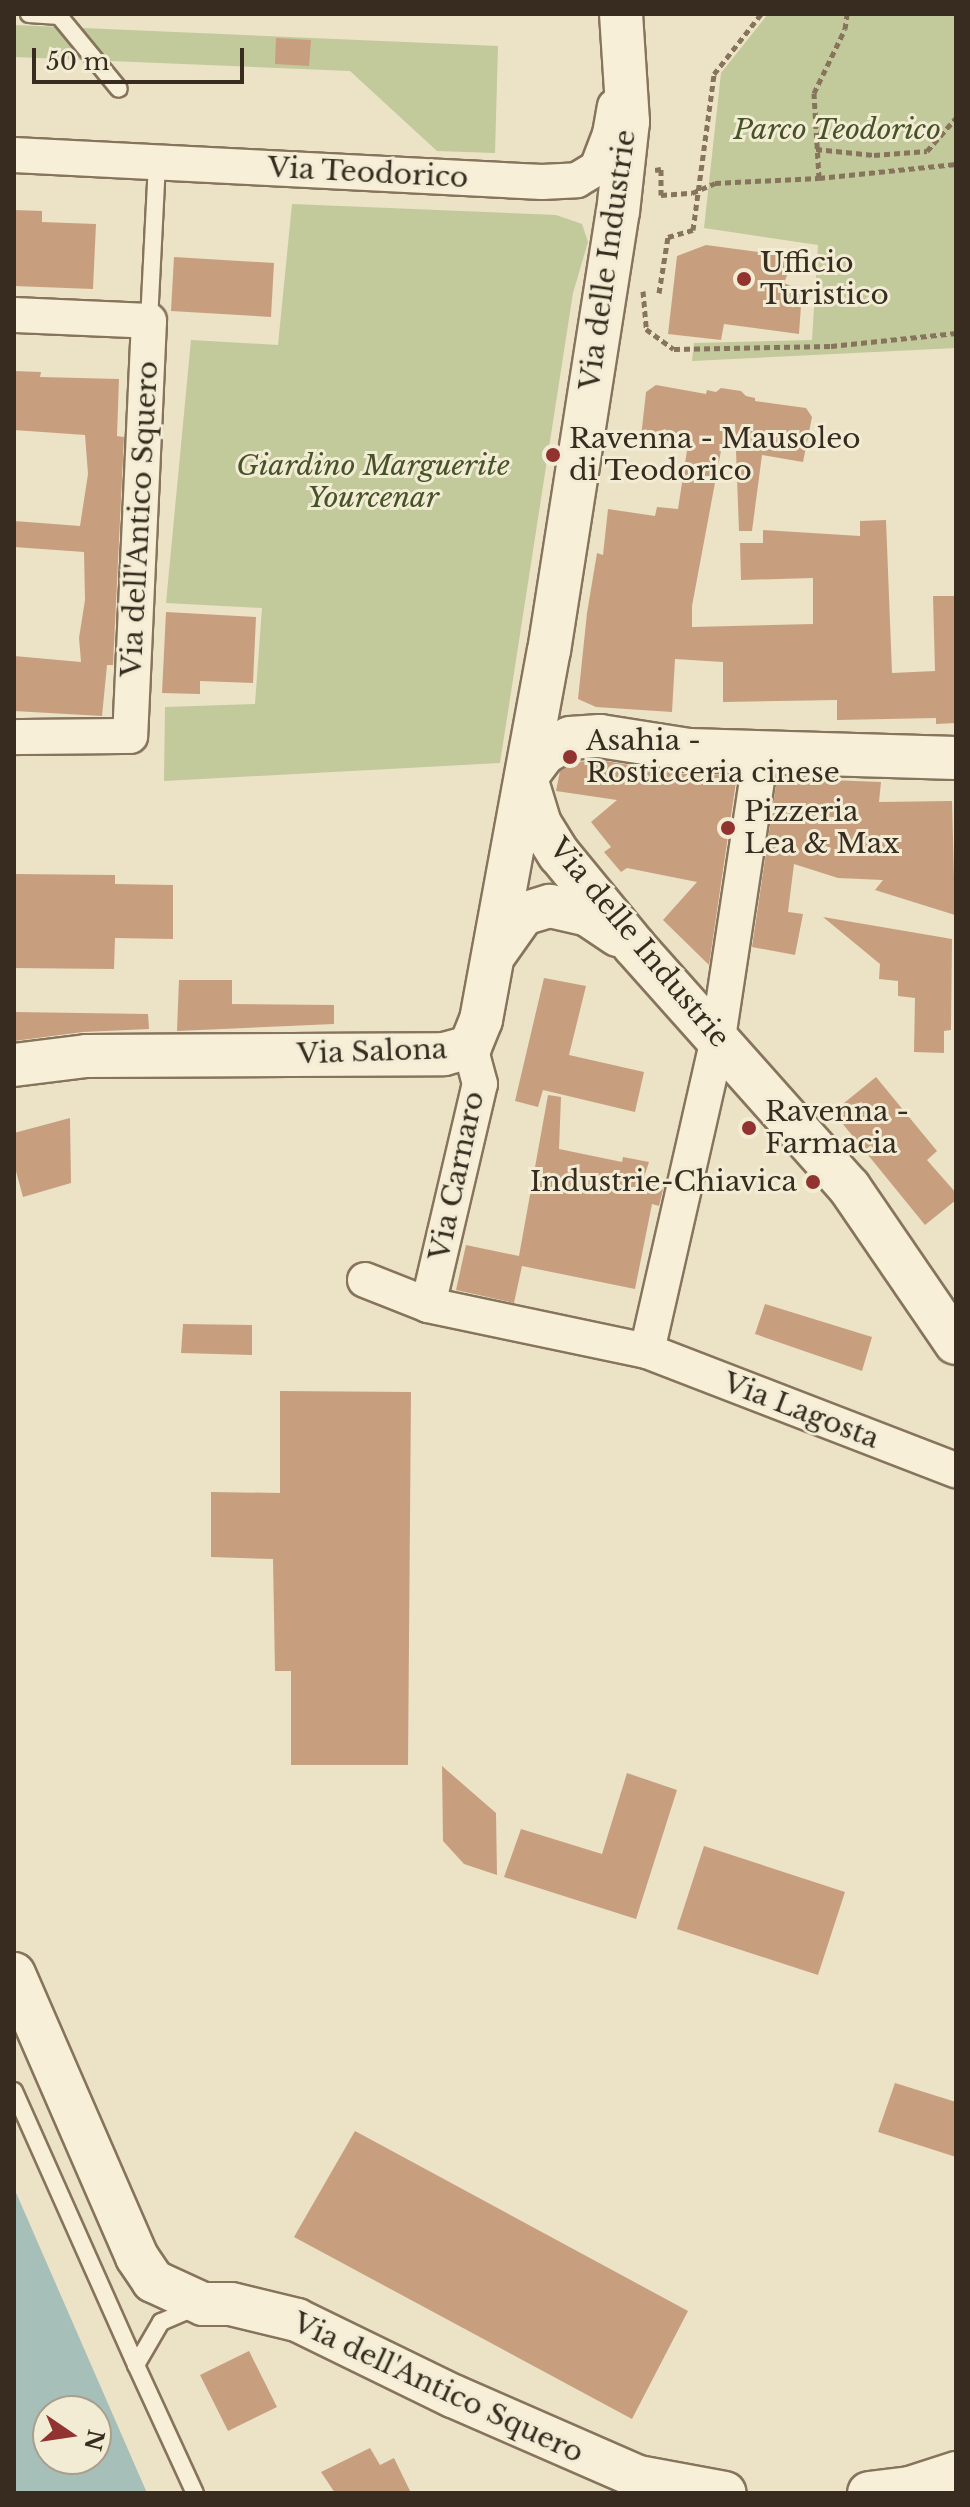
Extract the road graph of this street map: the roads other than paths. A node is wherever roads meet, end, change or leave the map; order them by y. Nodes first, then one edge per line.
1 (29, 14) edge
2 (623, 32) edge
3 (119, 89) dead end
4 (14, 155) edge
5 (157, 162) junction
6 (14, 315) edge
7 (149, 321) junction
8 (549, 651) junction
9 (600, 736) junction
10 (14, 737) edge
11 (761, 753) junction
12 (956, 758) edge
13 (526, 777) junction
14 (635, 947) junction
15 (493, 956) junction
16 (718, 1038) junction
17 (470, 1047) junction
18 (14, 1065) edge
19 (365, 1280) dead end
20 (428, 1305) junction
21 (956, 1343) edge
22 (647, 1351) junction
23 (956, 1470) edge
24 (14, 1974) edge
25 (14, 2091) edge
26 (203, 2304) junction
27 (136, 2365) junction
28 (956, 2473) edge
29 (195, 2493) edge
30 (725, 2493) edge
31 (869, 2493) edge

1 - 3 lane
2 - 5 street, Via Teodorico
2 - 8 street, Via delle Industrie
4 - 5 street, Via Teodorico
5 - 7 lane
6 - 7 street, Via dell'Antico Squero
7 - 10 street, Via dell'Antico Squero
8 - 9 street, Via delle Industrie
8 - 13 street, Via Salona
9 - 11 street
9 - 13 street
11 - 12 street
11 - 16 street
13 - 14 street, Via delle Industrie
13 - 15 street, Via Salona
14 - 15 street
14 - 16 street, Via delle Industrie
15 - 17 street, Via Salona
16 - 21 street, Via delle Industrie
16 - 22 street
17 - 18 street, Via Salona
17 - 20 street, Via Carnaro
19 - 20 street, Via Lagosta
20 - 22 street, Via Lagosta
22 - 23 street, Via Lagosta
24 - 26 street, Via dell'Antico Squero
25 - 27 lane
26 - 27 lane
26 - 30 street, Via dell'Antico Squero
27 - 29 lane
28 - 31 street

